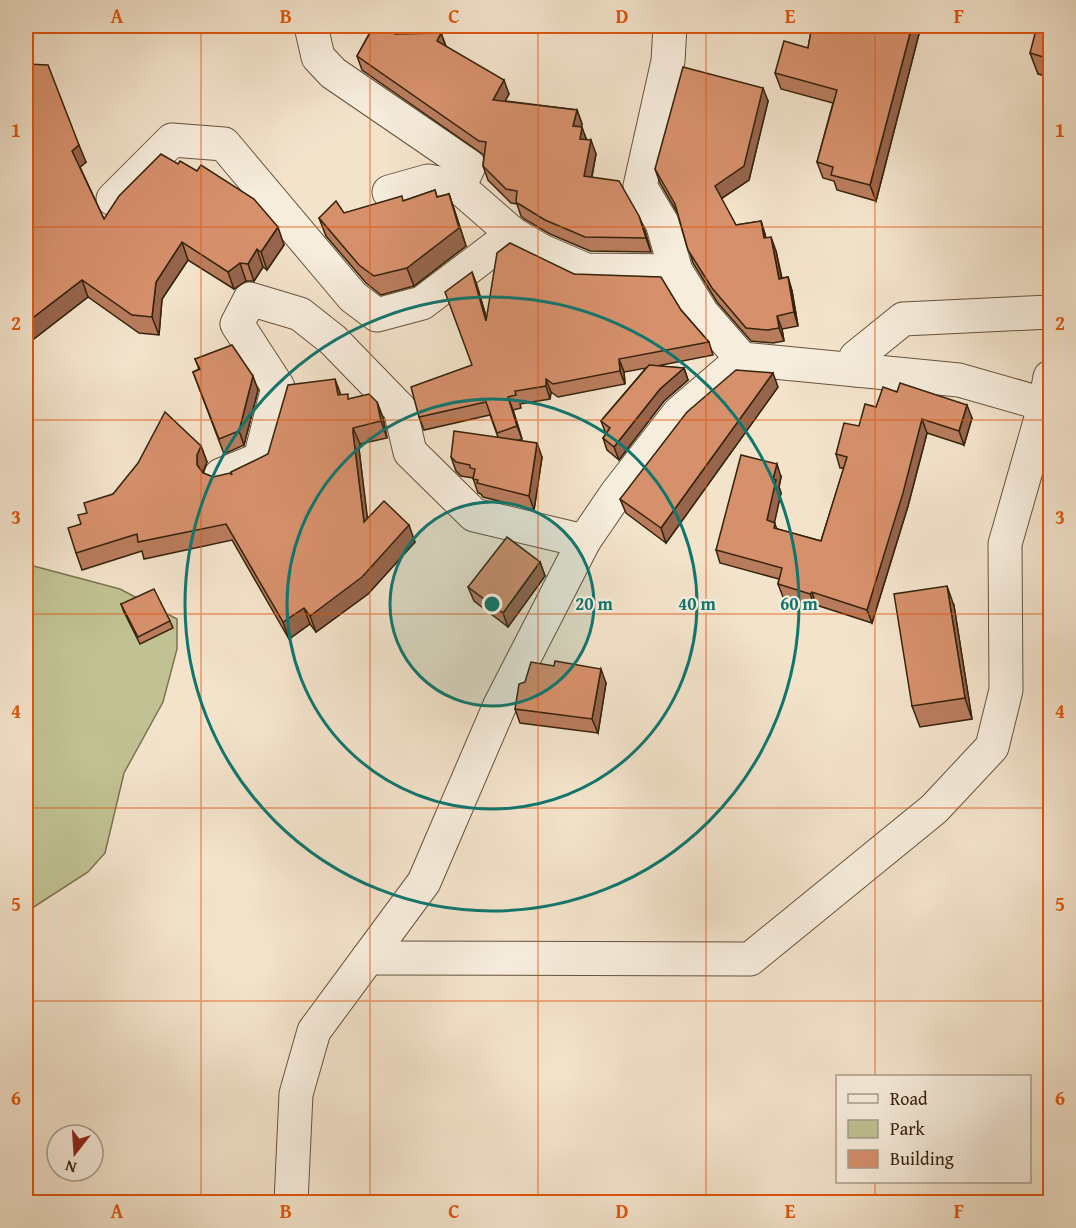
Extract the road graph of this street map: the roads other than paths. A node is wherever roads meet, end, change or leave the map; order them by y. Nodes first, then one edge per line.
1 (311, 26) edge
2 (670, 26) edge
3 (459, 187) junction
4 (389, 192) dead end
5 (113, 199) dead end
6 (513, 234) junction
7 (676, 271) junction
8 (1050, 312) edge
9 (377, 315) junction
10 (333, 340) junction
11 (742, 359) junction
12 (857, 370) junction
13 (1049, 396) edge
14 (221, 475) edge
15 (584, 542) junction
16 (368, 958) junction
17 (291, 1203) edge

1 - 3 street
2 - 7 street
3 - 4 street
3 - 6 street
5 - 9 street
6 - 7 street
6 - 9 street
7 - 11 street
8 - 12 street
9 - 10 street
10 - 14 street
10 - 15 street
11 - 12 street
11 - 15 street
12 - 13 street
13 - 16 street
15 - 16 street
16 - 17 street

